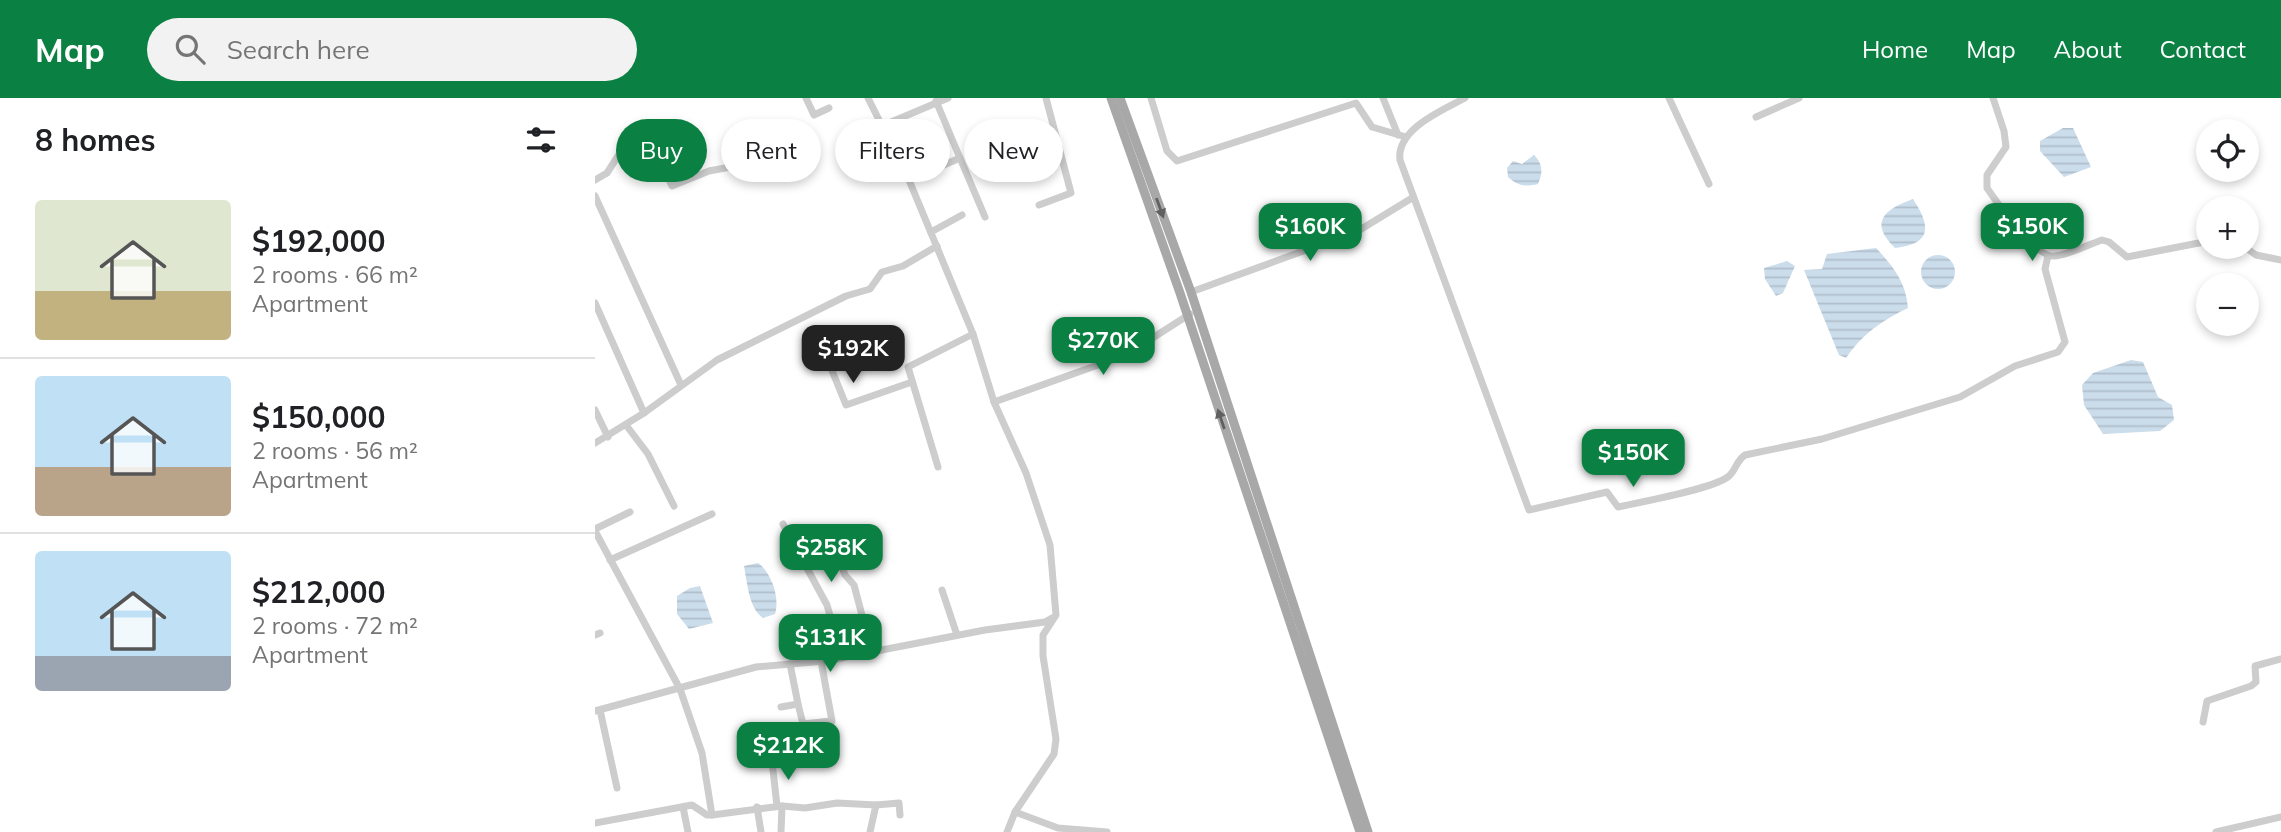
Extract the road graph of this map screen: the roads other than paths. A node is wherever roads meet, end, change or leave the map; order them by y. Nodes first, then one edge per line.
1 (806, 98) edge
2 (868, 98) edge
3 (948, 98) edge
4 (1046, 98) edge
5 (1111, 98) edge
6 (1120, 98) edge
7 (1151, 98) edge
8 (1383, 98) edge
9 (1465, 98) edge
10 (1669, 98) edge
11 (1799, 98) edge
12 (1993, 98) edge
13 (935, 100) edge
14 (829, 108) dead end
15 (1756, 117) dead end
16 (880, 119) edge
17 (896, 119) edge
18 (1402, 136) junction
19 (960, 158) junction
20 (950, 162) edge
21 (721, 170) edge
22 (595, 180) edge
23 (910, 182) edge
24 (1709, 184) dead end
25 (595, 196) edge
26 (1412, 198) junction
27 (1039, 205) dead end
28 (963, 215) dead end
29 (985, 217) dead end
30 (931, 232) junction
31 (2196, 244) edge
32 (937, 246) junction
33 (2259, 255) edge
34 (2048, 256) junction
35 (2281, 260) edge
36 (1191, 292) junction
37 (595, 303) edge
38 (1191, 313) junction
39 (973, 334) junction
40 (831, 368) dead end
41 (912, 382) junction
42 (681, 384) junction
43 (994, 402) junction
44 (595, 410) edge
45 (644, 413) junction
46 (627, 425) junction
47 (608, 437) junction
48 (595, 443) edge
49 (938, 467) dead end
50 (674, 506) dead end
51 (630, 512) dead end
52 (712, 514) dead end
53 (783, 524) dead end
54 (595, 530) edge
55 (834, 545) dead end
56 (610, 560) junction
57 (942, 590) dead end
58 (1056, 615) junction
59 (957, 635) junction
60 (872, 653) junction
61 (842, 658) junction
62 (2281, 659) edge
63 (821, 661) junction
64 (790, 664) junction
65 (680, 689) junction
66 (798, 704) junction
67 (781, 707) dead end
68 (597, 711) edge
69 (824, 722) junction
70 (2203, 722) dead end
71 (825, 751) dead end
72 (772, 761) dead end
73 (617, 788) dead end
74 (876, 805) junction
75 (779, 806) junction
76 (684, 807) junction
77 (757, 807) junction
78 (1015, 812) junction
79 (712, 815) junction
80 (900, 815) dead end
81 (2281, 817) edge
82 (595, 822) edge
83 (688, 832) edge
84 (761, 832) edge
85 (781, 832) edge
86 (870, 832) edge
87 (1007, 832) edge
88 (1107, 832) edge
89 (1360, 832) edge
90 (1368, 832) edge
91 (2216, 832) edge

1 - 14 street
2 - 16 street
3 - 13 street
4 - 27 street
5 - 38 main road
6 -> 36 main road
7 - 18 street
8 - 18 street
9 - 18 street
10 - 24 street
11 - 15 street
12 - 34 street
13 - 17 street
13 - 19 street
18 - 26 street
19 - 20 street
19 - 29 street
21 - 22 street
23 - 30 street
25 - 42 street
26 - 34 street
26 - 36 street
28 - 30 street
30 - 32 street
31 - 34 street
32 - 39 street
32 - 42 street
33 - 35 street
36 - 38 main road
37 - 45 street
38 - 43 street
89 -> 38 main road
38 - 90 main road
39 - 41 street
39 - 43 street
40 - 41 street
41 - 49 street
42 - 45 street
43 - 58 street
44 - 47 street
45 - 46 street
46 - 47 street
46 - 50 street
47 - 48 street
51 - 54 street
52 - 56 street
53 - 61 street
54 - 56 street
55 - 60 street
56 - 65 street
57 - 59 street
58 - 59 street
58 - 78 street
59 - 60 street
60 - 61 street
61 - 63 street
62 - 70 street
63 - 64 street
63 - 69 street
64 - 65 street
64 - 66 street
65 - 68 street
65 - 79 street
66 - 67 street
66 - 69 street
68 - 73 street
69 - 71 street
72 - 75 street
74 - 75 street
74 - 80 street
74 - 86 street
75 - 77 street
75 - 85 street
76 - 79 street
76 - 82 street
76 - 83 street
77 - 79 street
77 - 84 street
78 - 87 street
78 - 88 street
81 - 91 street

